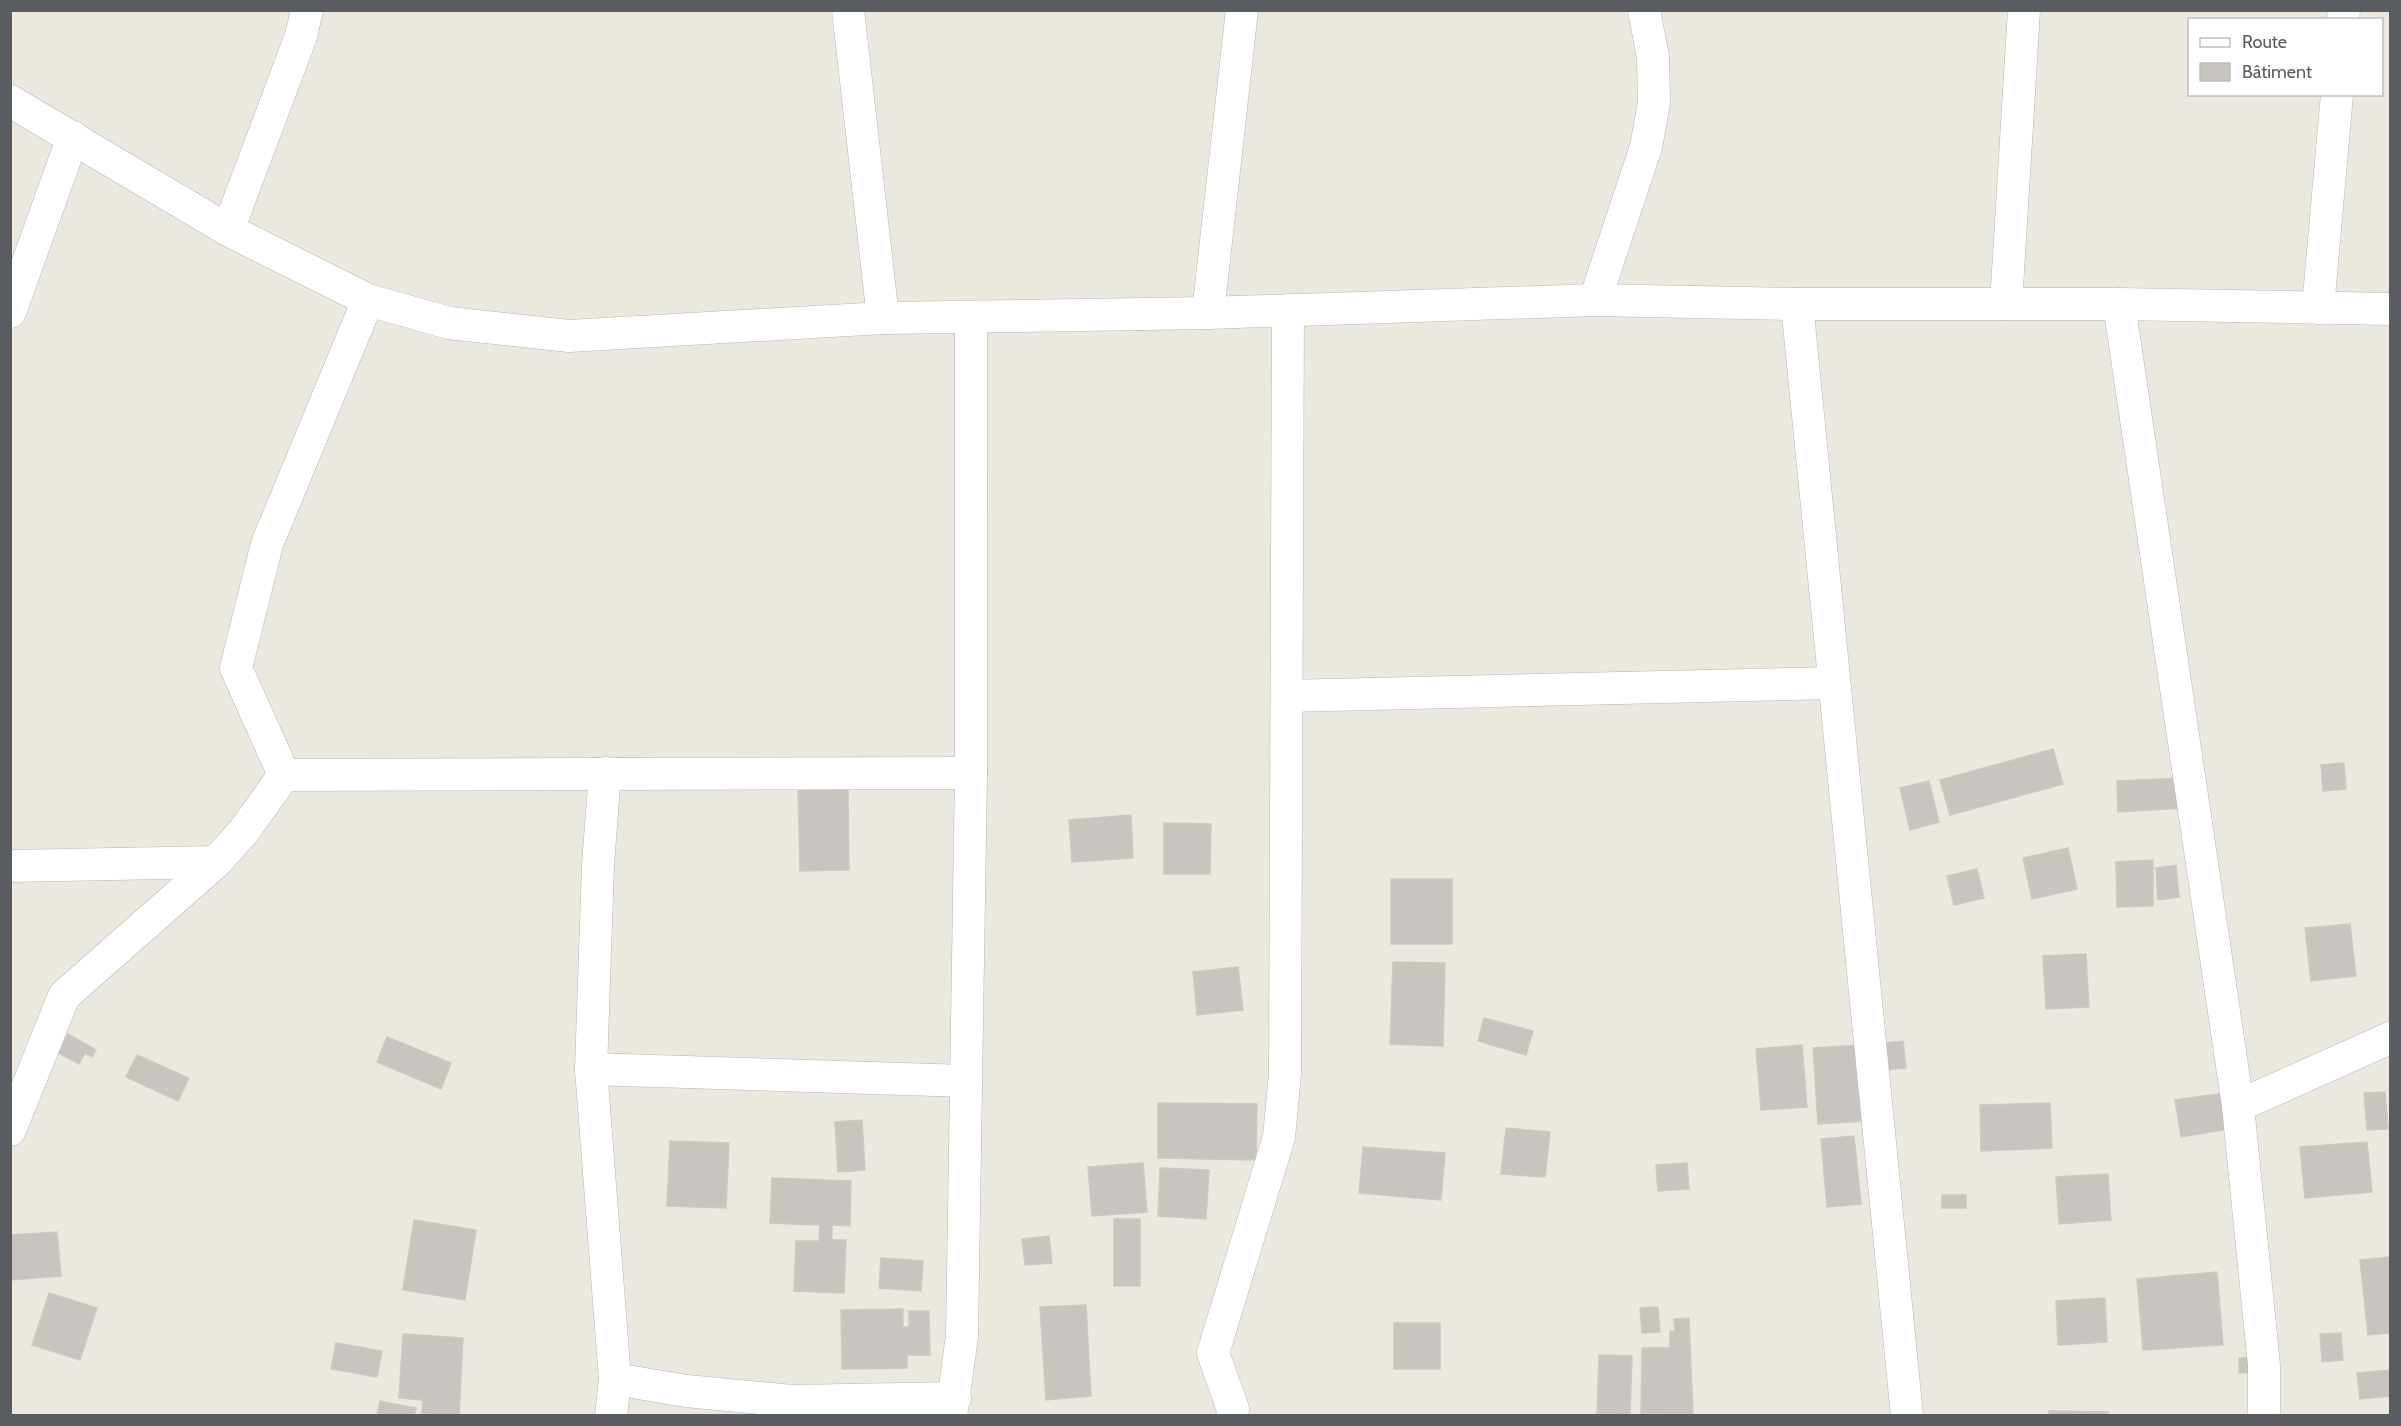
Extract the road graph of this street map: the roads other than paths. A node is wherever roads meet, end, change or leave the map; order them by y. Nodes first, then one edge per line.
1 (308, 10) edge
2 (848, 10) edge
3 (1242, 10) edge
4 (1644, 10) edge
5 (2024, 10) edge
6 (2337, 96) edge
7 (10, 101) edge
8 (73, 138) junction
9 (228, 230) junction
10 (368, 300) junction
11 (1595, 300) junction
12 (1797, 304) junction
13 (2006, 304) junction
14 (2119, 304) junction
15 (2318, 308) junction
16 (2391, 309) edge
17 (1288, 310) junction
18 (10, 312) edge
19 (1208, 313) junction
20 (883, 318) junction
21 (971, 318) junction
22 (1834, 683) junction
23 (1287, 696) junction
24 (604, 773) junction
25 (971, 773) junction
26 (284, 776) junction
27 (216, 862) junction
28 (10, 866) edge
29 (2391, 1038) edge
30 (591, 1069) junction
31 (966, 1081) junction
32 (2238, 1106) junction
33 (10, 1130) edge
34 (615, 1379) junction
35 (953, 1407) edge
36 (611, 1416) edge
37 (1232, 1416) edge
38 (1907, 1416) edge
39 (2264, 1416) edge

1 - 9 street
2 - 20 street
3 - 19 street
4 - 11 street
5 - 13 street
6 - 15 street
7 - 8 street
8 - 9 street
8 - 18 street
9 - 10 street
10 - 20 street
10 - 26 street
11 - 12 street
11 - 17 street
12 - 13 street
12 - 22 street
13 - 14 street
14 - 15 street
14 - 32 street
15 - 16 street
17 - 19 street
17 - 23 street
19 - 21 street
20 - 21 street
21 - 25 street
22 - 23 street
22 - 38 street
23 - 37 street
24 - 25 street
24 - 26 street
24 - 30 street
25 - 31 street
26 - 27 street
27 - 28 street
27 - 33 street
29 - 32 street
30 - 31 street
30 - 34 street
31 - 35 street
32 - 39 street
34 - 35 street
34 - 36 street

